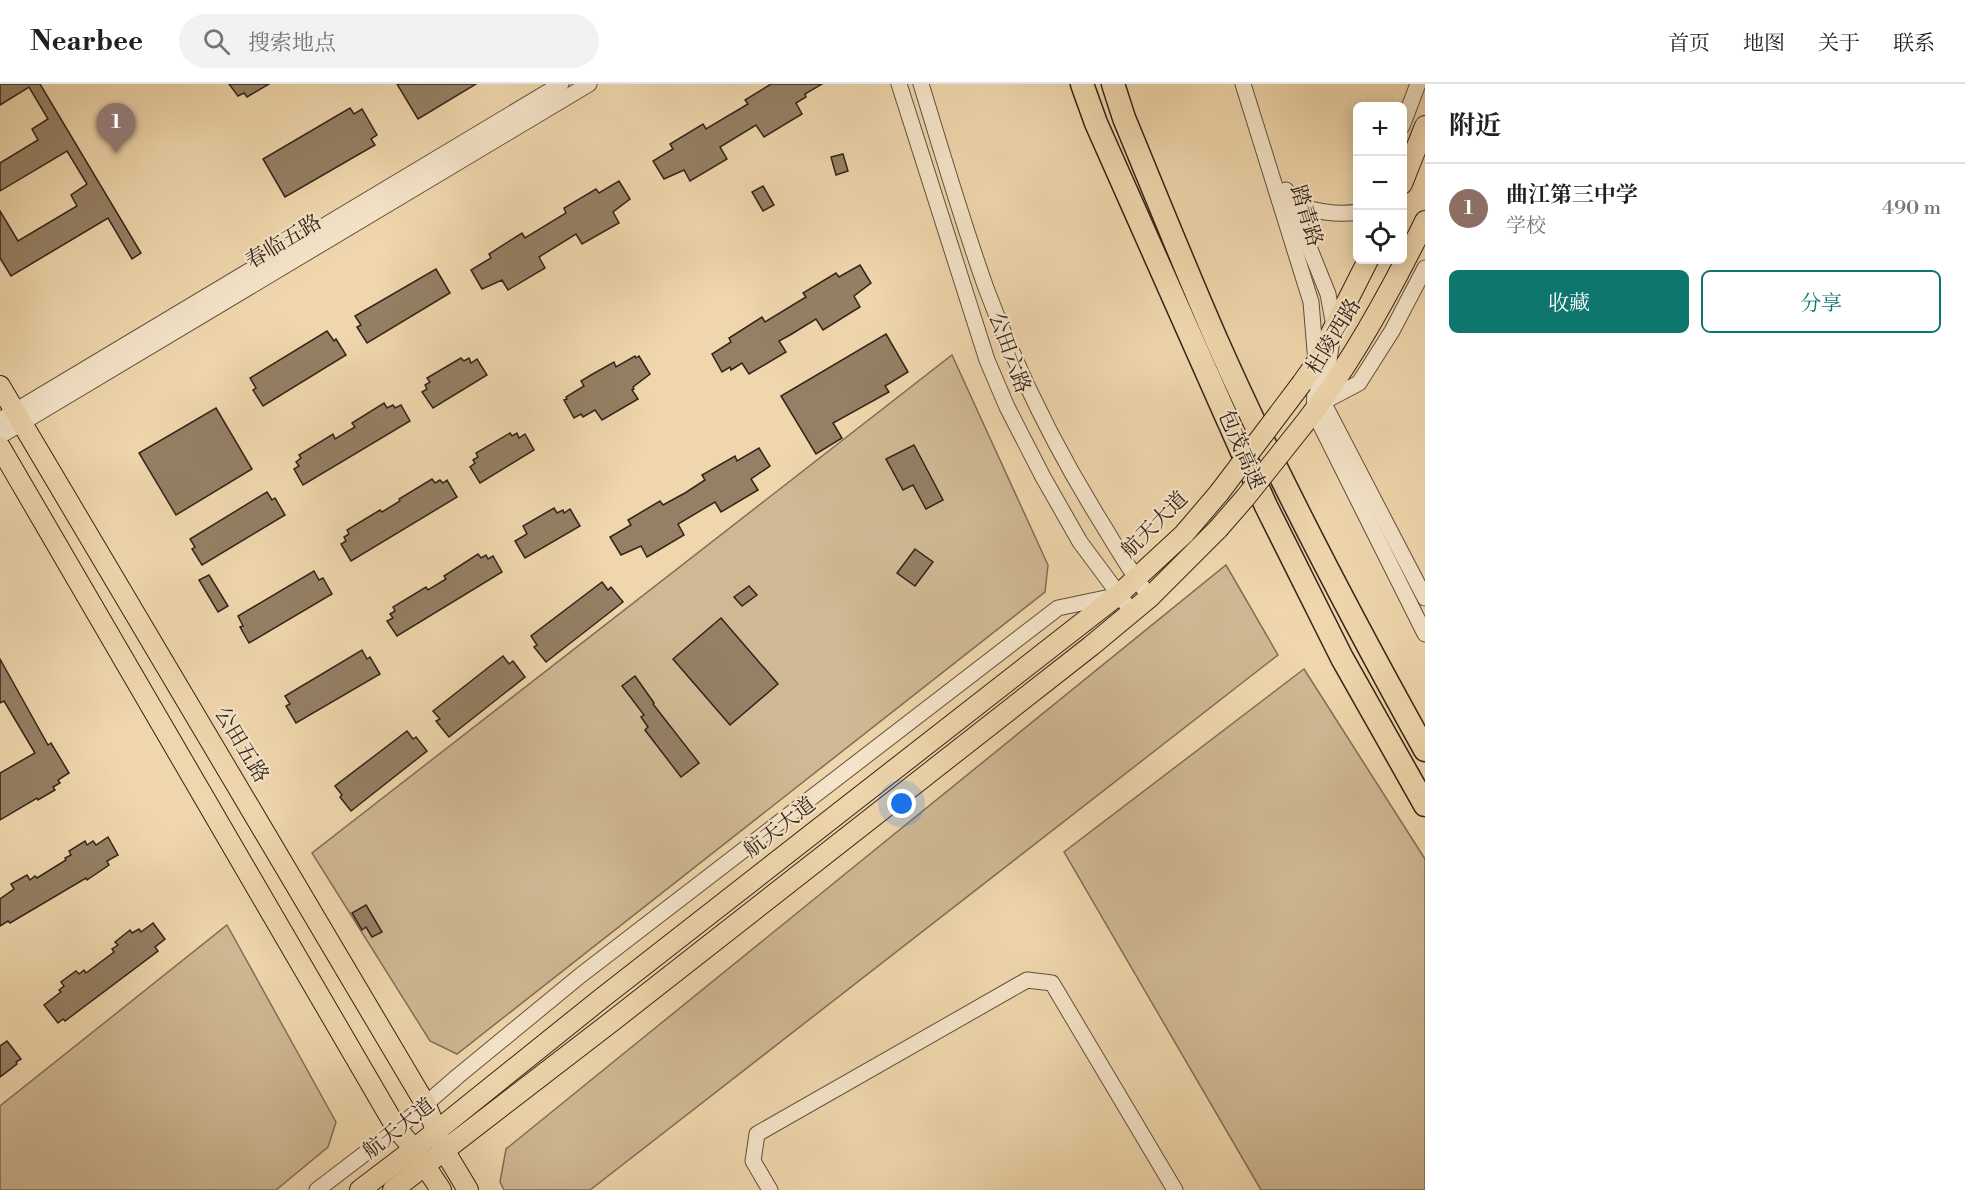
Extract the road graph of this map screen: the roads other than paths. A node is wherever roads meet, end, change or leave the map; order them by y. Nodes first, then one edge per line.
1 (561, 84) edge
2 (589, 84) edge
3 (899, 84) edge
4 (921, 84) edge
5 (1082, 84) edge
6 (1113, 84) edge
7 (1243, 84) edge
8 (1254, 84) edge
9 (1418, 84) edge
10 (1407, 113) edge
11 (1425, 126) edge
12 (1407, 171) edge
13 (1290, 204) junction
14 (1353, 213) edge
15 (1425, 221) edge
16 (1366, 264) edge
17 (1425, 268) edge
18 (1334, 326) junction
19 (1316, 363) junction
20 (0, 386) edge
21 (1313, 413) junction
22 (12, 418) edge
23 (0, 436) edge
24 (0, 447) edge
25 (1219, 493) joint
26 (1218, 529) joint
27 (1136, 579) junction
28 (1118, 595) junction
29 (1150, 597) junction
30 (1425, 598) edge
31 (1132, 612) junction
32 (1425, 634) edge
33 (1425, 750) edge
34 (1425, 805) edge
35 (426, 1105) junction
36 (397, 1129) junction
37 (436, 1131) junction
38 (444, 1150) junction
39 (419, 1157) junction
40 (317, 1190) edge
41 (360, 1190) edge
42 (393, 1190) edge
43 (441, 1190) edge
44 (468, 1190) edge
45 (770, 1190) edge
46 (1175, 1190) edge

1 - 22 street, 春临五路
2 - 22 street, 春临五路
3 - 28 street, 公田六路
4 - 27 street, 公田六路
5 - 34 highway, 包茂高速
6 - 33 highway, 包茂高速
7 - 19 street, 踏青路
8 - 13 street, 踏青路
9 - 10 street
11 - 12 main road
13 - 14 street
13 - 18 street, 踏青路
15 - 21 main road, 杜陵西路
16 - 18 main road, 杜陵西路
17 - 21 street
18 - 19 main road, 杜陵西路
18 - 21 street, 踏青路
19 - 21 street, 踏青路
19 - 25 main road, 杜陵西路, bridge
20 - 22 main road, 公田五路
21 - 26 main road, 杜陵西路, bridge
21 - 30 street
21 - 32 street
22 - 23 street, 春临五路
22 - 35 main road, 公田五路
24 - 36 main road
25 - 27 main road, 航天大道
26 - 29 main road, 航天大道
27 - 28 main road, 航天大道
27 - 29 street, 公田六路
28 - 31 street, 公田六路
28 - 35 street
28 - 37 main road, 航天大道
29 - 31 main road, 航天大道
31 - 38 main road, 航天大道
35 - 36 street
35 - 37 main road, 公田五路
36 - 39 main road
36 - 40 street
37 - 38 main road, 公田五路
37 - 39 main road, 航天大道
38 - 39 main road, 航天大道
38 - 44 main road, 公田五路
39 - 41 main road, 航天大道
39 - 42 main road, 航天大道
39 - 43 main road
45 - 46 street

